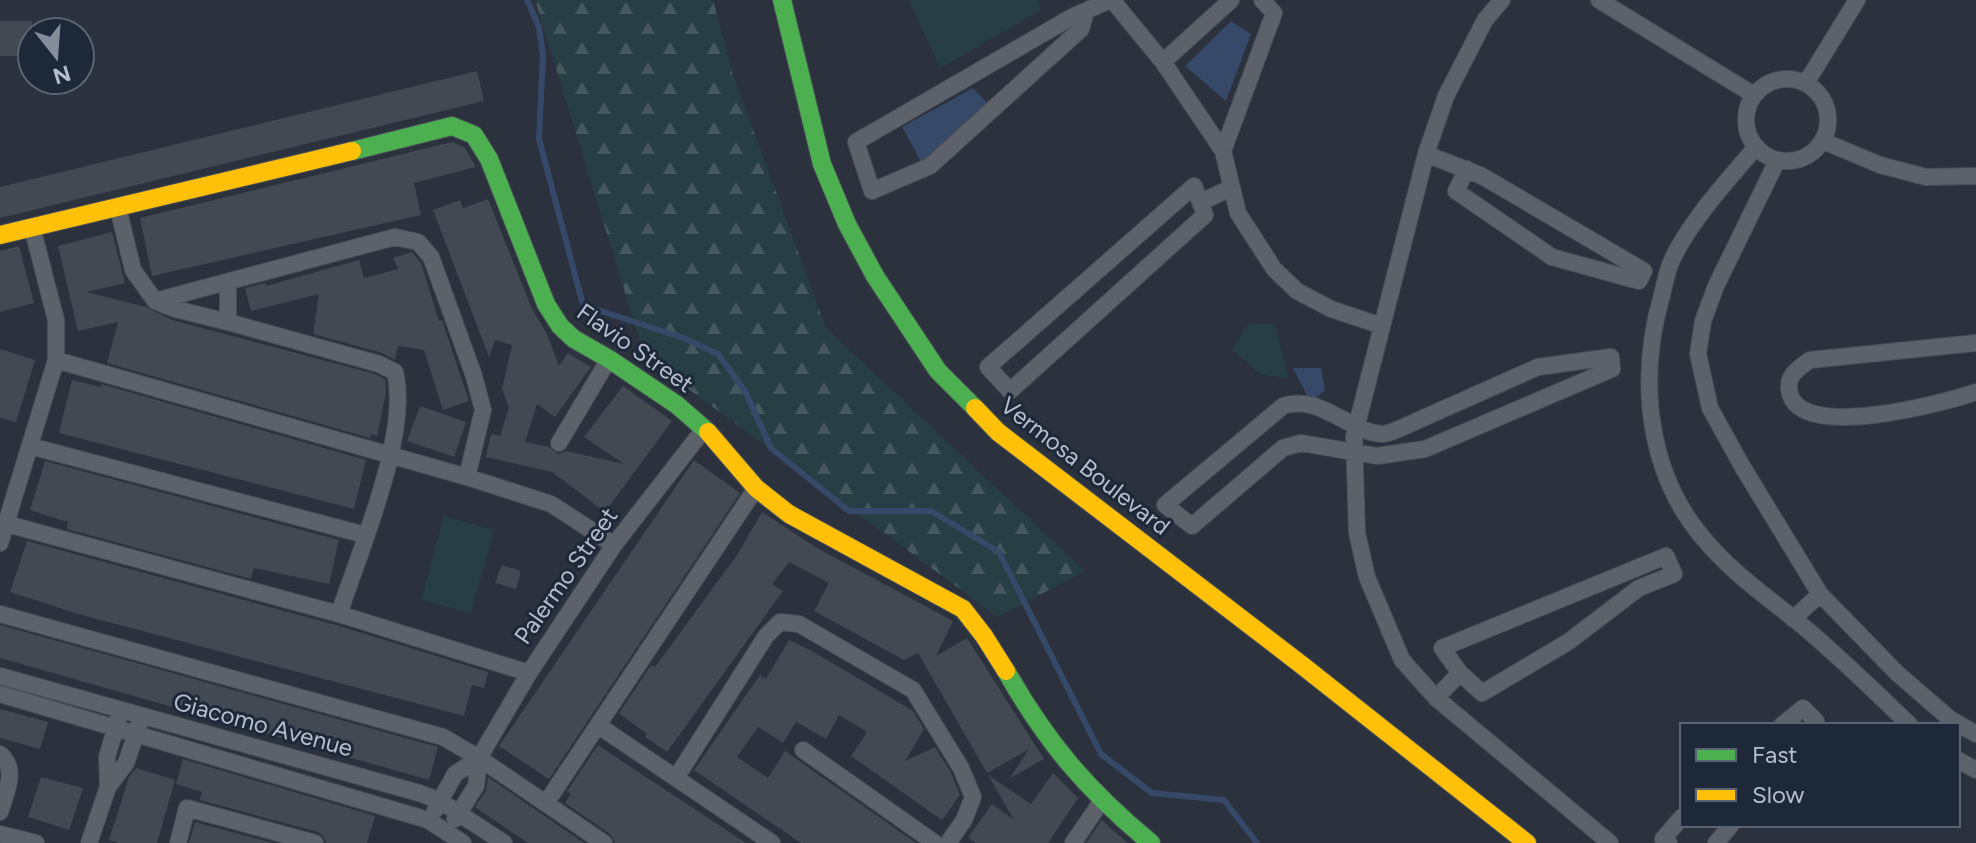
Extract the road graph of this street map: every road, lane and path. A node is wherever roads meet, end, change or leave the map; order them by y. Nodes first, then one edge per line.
1 (782, 0) edge
2 (1111, 0) edge
3 (1231, 0) edge
4 (1262, 0) edge
5 (1502, 0) edge
6 (1599, 0) edge
7 (1857, 0) edge
8 (1086, 12) junction
9 (1163, 62) junction
10 (1806, 83) junction
11 (1754, 95) junction
12 (1823, 141) junction
13 (1756, 147) junction
14 (1223, 151) junction
15 (1426, 154) junction
16 (1777, 161) junction
17 (1467, 169) junction
18 (1976, 176) edge
19 (1231, 188) junction
20 (1201, 202) junction
21 (118, 208) junction
22 (32, 227) junction
23 (0, 235) edge
24 (228, 283) junction
25 (155, 301) junction
26 (228, 322) junction
27 (1382, 326) junction
28 (1976, 343) edge
29 (609, 359) junction
30 (56, 360) junction
31 (1976, 392) edge
32 (1356, 425) junction
33 (704, 429) junction
34 (1383, 434) junction
35 (559, 443) dead end
36 (30, 446) junction
37 (1353, 451) junction
38 (392, 455) junction
39 (1377, 456) junction
40 (467, 477) junction
41 (756, 488) junction
42 (7, 524) junction
43 (365, 535) junction
44 (0, 543) edge
45 (614, 545) junction
46 (1820, 594) junction
47 (0, 614) edge
48 (339, 614) junction
49 (1793, 619) junction
50 (529, 673) junction
51 (1460, 673) junction
52 (0, 676) edge
53 (0, 694) edge
54 (1436, 698) junction
55 (120, 710) junction
56 (142, 716) junction
57 (1948, 722) edge
58 (1784, 723) edge
59 (1814, 723) edge
60 (1908, 723) edge
61 (599, 726) junction
62 (115, 727) junction
63 (136, 733) junction
64 (803, 750) dead end
65 (0, 754) edge
66 (479, 758) junction
67 (676, 778) junction
68 (108, 787) junction
69 (440, 801) junction
70 (1101, 802) junction
71 (546, 803) junction
72 (0, 812) edge
73 (459, 813) junction
74 (1680, 819) edge
75 (428, 820) junction
76 (1729, 827) edge
77 (447, 832) junction
78 (0, 834) edge
79 (36, 843) edge
80 (89, 843) edge
81 (178, 843) edge
82 (315, 843) edge
83 (463, 843) edge
84 (504, 843) edge
85 (604, 843) edge
86 (772, 843) edge
87 (935, 843) edge
88 (948, 843) edge
89 (1073, 843) edge
90 (1151, 843) edge
91 (1527, 843) edge
92 (1610, 843) edge
93 (1669, 843) edge
94 (1716, 843) edge

1 - 91 street, Vermosa Boulevard
2 - 8 street
2 - 9 street
3 - 9 street
4 - 14 street
5 - 15 street
6 - 11 street
7 - 10 street
8 - 8 street
9 - 14 street
10 - 11 street
10 - 12 street
11 - 13 street
12 - 16 street
12 - 18 street
13 - 16 street
13 - 49 street
14 - 19 street
15 - 17 street
15 - 27 street
16 - 46 street
17 - 17 street
19 - 20 street
19 - 27 street
20 - 20 street
21 - 22 street, Flavio Street
21 - 25 street
21 - 29 street, Flavio Street
22 - 23 street, Flavio Street
22 - 30 street
24 - 25 street
24 - 26 street
24 - 40 street
25 - 26 street
26 - 38 street
27 - 32 street
28 - 31 street
29 - 33 street, Flavio Street
29 - 35 street
30 - 36 street
30 - 38 street
32 - 34 street
32 - 37 street
32 - 37 street
33 - 41 street, Flavio Street
33 - 45 street, Palermo Street
34 - 39 street
34 - 39 street
36 - 42 street
36 - 43 street
37 - 39 street
37 - 54 street
38 - 40 street
38 - 43 street
40 - 45 street
41 - 61 street
41 - 70 street, Flavio Street
42 - 44 street
42 - 48 street
43 - 48 street
45 - 50 street, Palermo Street
46 - 49 street
46 - 57 street
47 - 66 street
48 - 50 street
49 - 60 street
50 - 66 street, Palermo Street
51 - 51 street
51 - 54 street
52 - 55 street, Giacomo Avenue
53 - 62 street, Giacomo Avenue
54 - 92 street
55 - 56 street, Giacomo Avenue
55 - 62 street
56 - 63 street
56 - 69 street, Giacomo Avenue
58 - 59 street
61 - 67 street
61 - 71 street
62 - 63 street, Giacomo Avenue
62 - 68 street
63 - 68 street
63 - 75 street, Giacomo Avenue
64 - 87 street
65 - 72 street
66 - 69 street
66 - 71 street
66 - 73 street
67 - 86 street
67 - 88 street
68 - 80 street
69 - 73 street, Giacomo Avenue
69 - 75 street
70 - 89 street
70 - 90 street, Flavio Street
71 - 85 street
73 - 77 street
73 - 84 street, Giacomo Avenue
74 - 93 street
75 - 77 street, Giacomo Avenue
76 - 94 street
77 - 83 street, Giacomo Avenue
78 - 79 street
81 - 82 street

